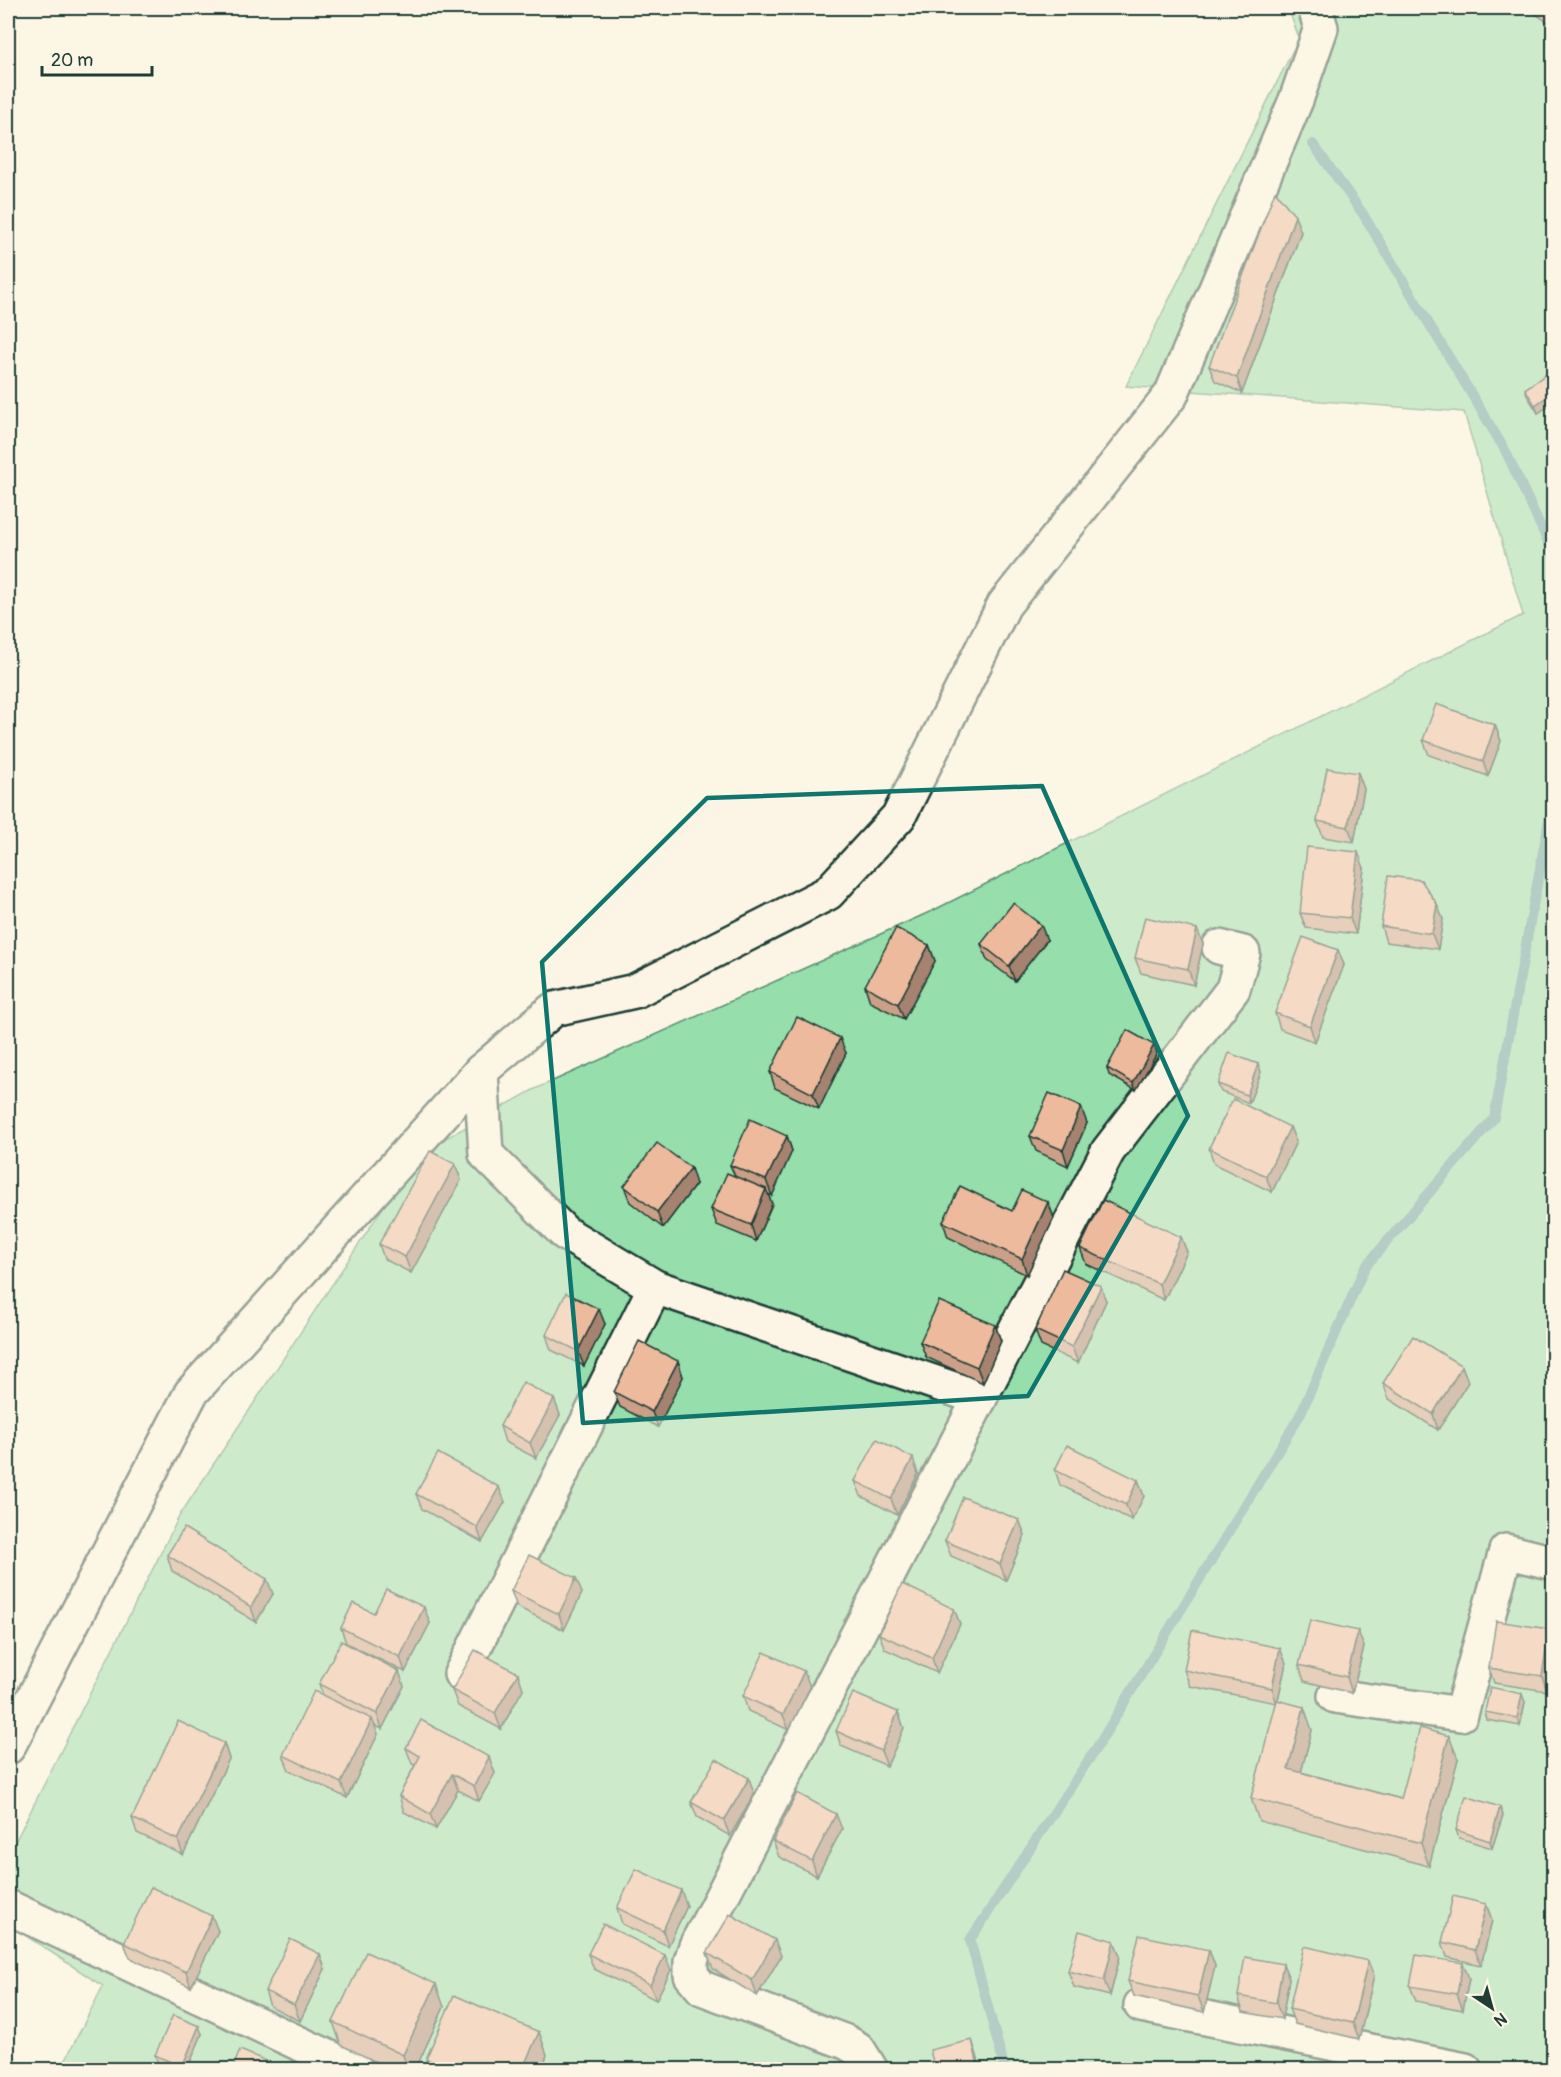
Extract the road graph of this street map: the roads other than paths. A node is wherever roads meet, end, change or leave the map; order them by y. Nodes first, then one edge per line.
1 (1315, 8) edge
2 (1220, 947) dead end
3 (481, 1071) junction
4 (656, 1287) junction
5 (980, 1398) junction
6 (1554, 1563) edge
7 (460, 1674) edge
8 (1335, 1696) dead end
9 (8, 1747) edge
10 (8, 1907) edge
11 (1141, 2005) dead end
12 (1404, 2063) edge
13 (356, 2070) edge
14 (872, 2070) edge
15 (1465, 2070) edge

1 - 3 street
2 - 5 street
3 - 4 street
3 - 9 street
4 - 5 street
4 - 7 street
5 - 14 street
6 - 8 street
10 - 13 street
11 - 12 street
12 - 15 street

